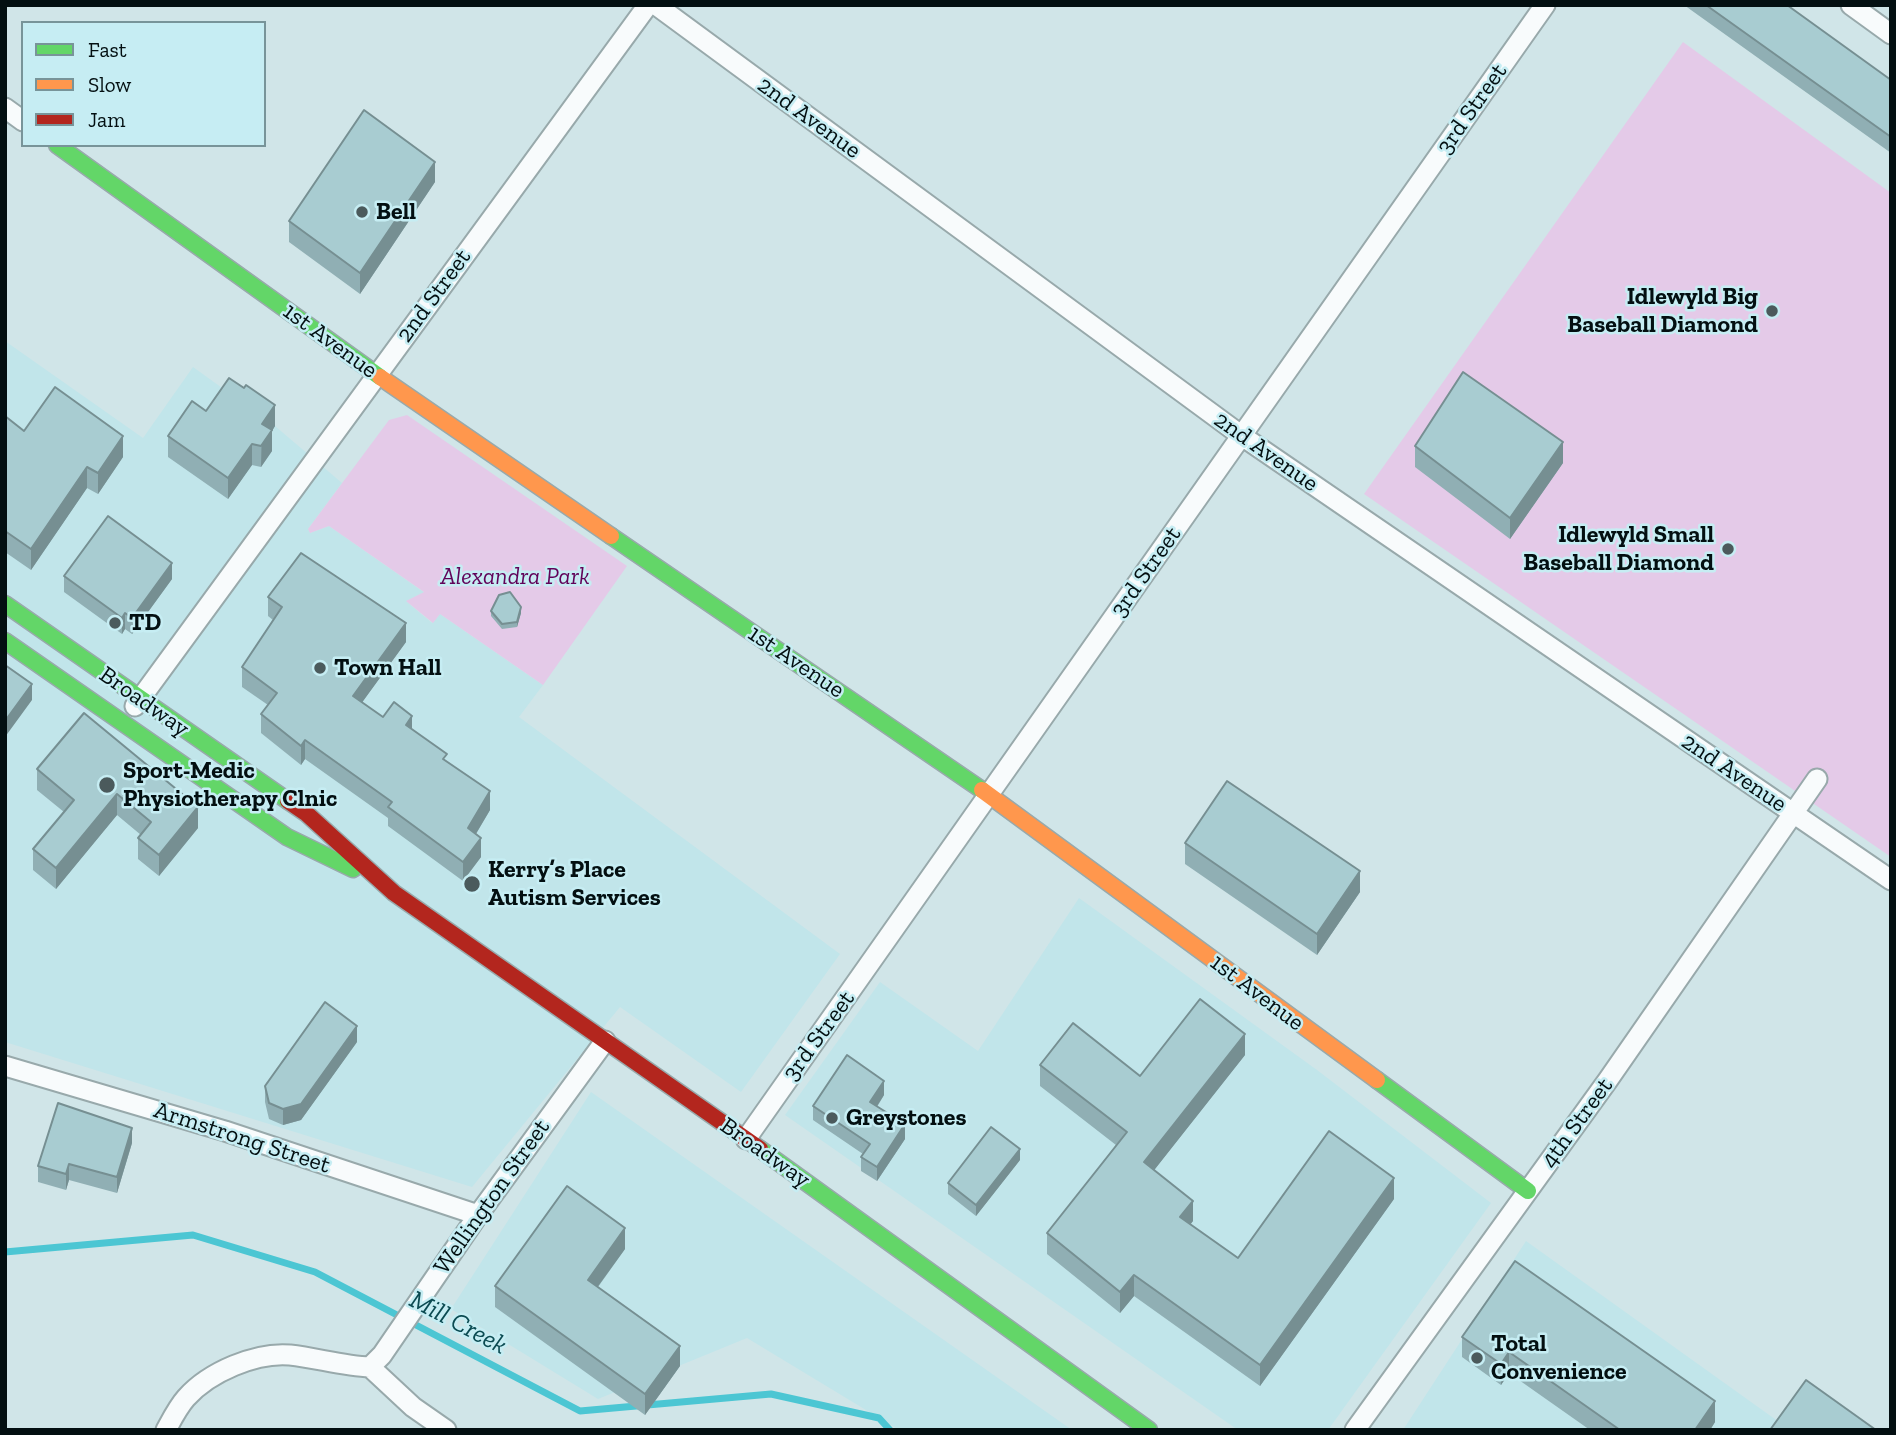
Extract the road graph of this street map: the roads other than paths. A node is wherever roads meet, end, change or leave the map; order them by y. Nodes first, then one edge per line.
1 (648, 5) edge
2 (656, 5) edge
3 (1545, 5) edge
4 (1851, 5) edge
5 (1891, 34) edge
6 (5, 108) edge
7 (21, 120) edge
8 (60, 147) edge
9 (377, 375) junction
10 (1242, 436) junction
11 (5, 604) edge
12 (5, 641) edge
13 (140, 699) junction
14 (123, 725) junction
15 (1817, 779) dead end
16 (988, 794) junction
17 (1795, 815) junction
18 (1891, 880) edge
19 (378, 881) junction
20 (605, 1041) junction
21 (5, 1066) edge
22 (746, 1139) junction
23 (1528, 1191) junction
24 (478, 1215) junction
25 (370, 1367) junction
26 (166, 1430) edge
27 (446, 1430) edge
28 (1149, 1430) edge
29 (1355, 1430) edge

1 - 9 street, 2nd Street
2 - 10 street, 2nd Avenue
3 - 10 street, 3rd Street
4 - 5 street
6 - 7 street
8 - 9 main road, 1st Avenue
9 - 13 street, 2nd Street
9 - 16 main road, 1st Avenue
10 - 16 street, 3rd Street
10 - 17 street, 2nd Avenue
11 - 13 main road, Broadway
12 - 14 main road, Broadway
13 - 14 street, 2nd Street
13 - 19 main road, Broadway
14 - 19 main road, Broadway
15 - 17 street, 4th Street
16 - 22 street, 3rd Street
16 - 23 main road, 1st Avenue
17 - 18 street, 2nd Avenue
17 - 23 street, 4th Street
19 - 20 main road, Broadway
20 - 22 main road, Broadway
20 - 24 street, Wellington Street
21 - 24 street, Armstrong Street
22 - 28 main road, Broadway
23 - 29 street, 4th Street
24 - 25 street, Wellington Street
25 - 26 street
25 - 27 street

